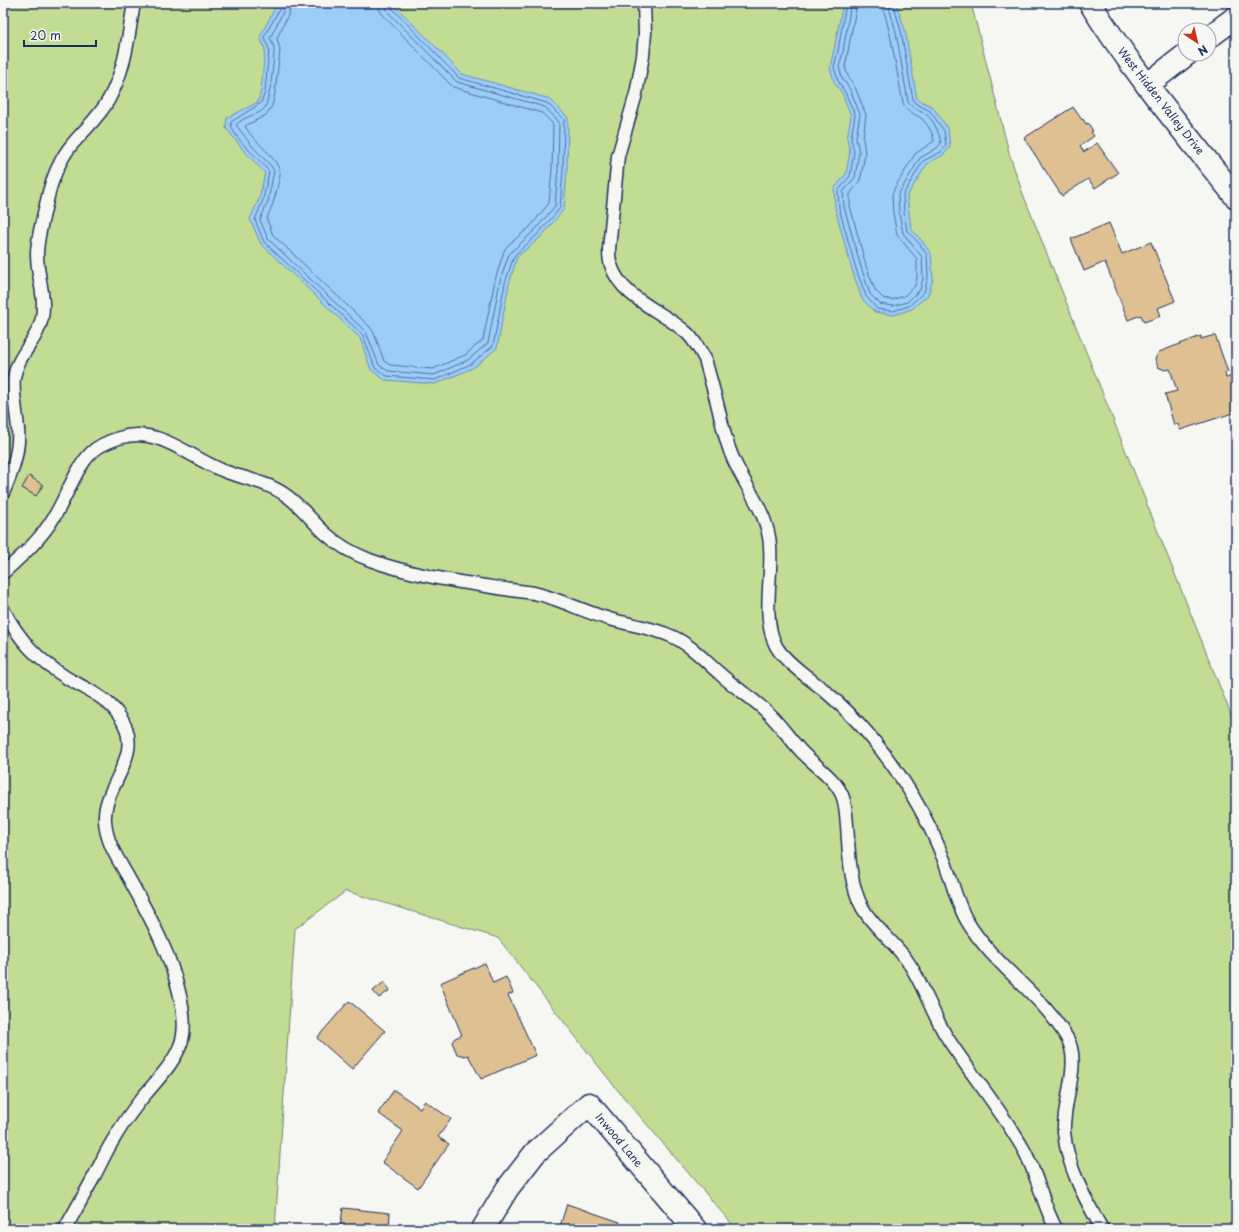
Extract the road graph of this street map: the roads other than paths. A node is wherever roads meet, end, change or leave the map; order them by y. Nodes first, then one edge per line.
1 (134, 3) edge
2 (644, 3) edge
3 (1090, 3) edge
4 (1236, 17) edge
5 (1217, 32) edge
6 (1177, 62) edge
7 (1147, 85) junction
8 (1236, 197) edge
9 (3, 493) edge
10 (3, 573) edge
11 (3, 609) edge
12 (65, 1229) edge
13 (483, 1229) edge
14 (695, 1229) edge
15 (1056, 1229) edge
16 (1102, 1229) edge

1 - 9 lane
2 - 16 lane
3 - 7 street, West Hidden Valley Drive
4 - 5 street
6 - 7 street
7 - 8 street, West Hidden Valley Drive
10 - 15 lane
11 - 12 lane
13 - 14 street, Inwood Lane

